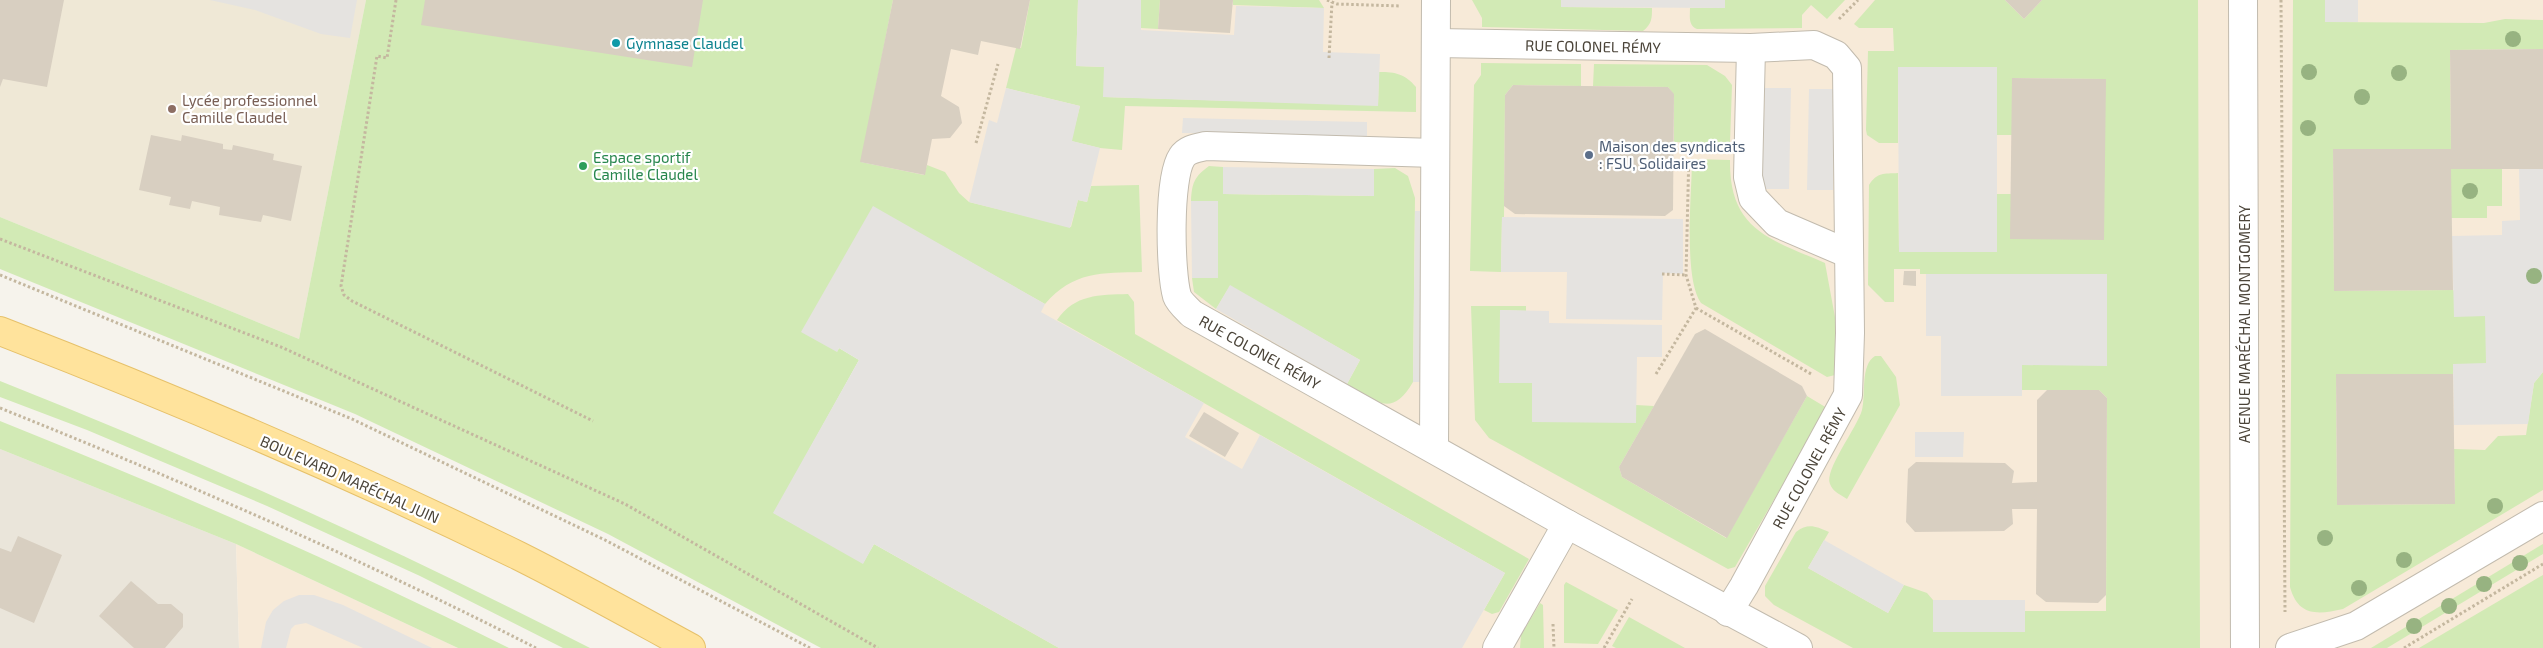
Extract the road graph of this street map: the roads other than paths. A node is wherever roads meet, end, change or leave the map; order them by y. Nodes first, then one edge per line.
1 (2242, 0) edge
2 (1436, 3) edge
3 (1436, 43) junction
4 (1751, 48) junction
5 (1435, 153) junction
6 (1849, 254) junction
7 (0, 331) edge
8 (1434, 449) junction
9 (2543, 516) edge
10 (1567, 524) junction
11 (1728, 612) junction
12 (691, 648) edge
13 (1497, 648) edge
14 (1798, 648) edge
15 (2246, 648) edge
16 (2290, 648) edge

1 - 15 street, AVENUE MARÉCHAL MONTGOMERY
2 - 3 street
3 - 4 street, RUE COLONEL RÉMY
3 - 5 street
4 - 6 street
4 - 6 street, RUE COLONEL RÉMY
5 - 8 street
5 - 8 street, RUE COLONEL RÉMY
6 - 11 street, RUE COLONEL RÉMY
7 - 12 main road, BOULEVARD MARÉCHAL JUIN
8 - 10 street, RUE COLONEL RÉMY
9 - 16 street
10 - 11 street, RUE COLONEL RÉMY
10 - 13 street
11 - 14 street, RUE COLONEL RÉMY

